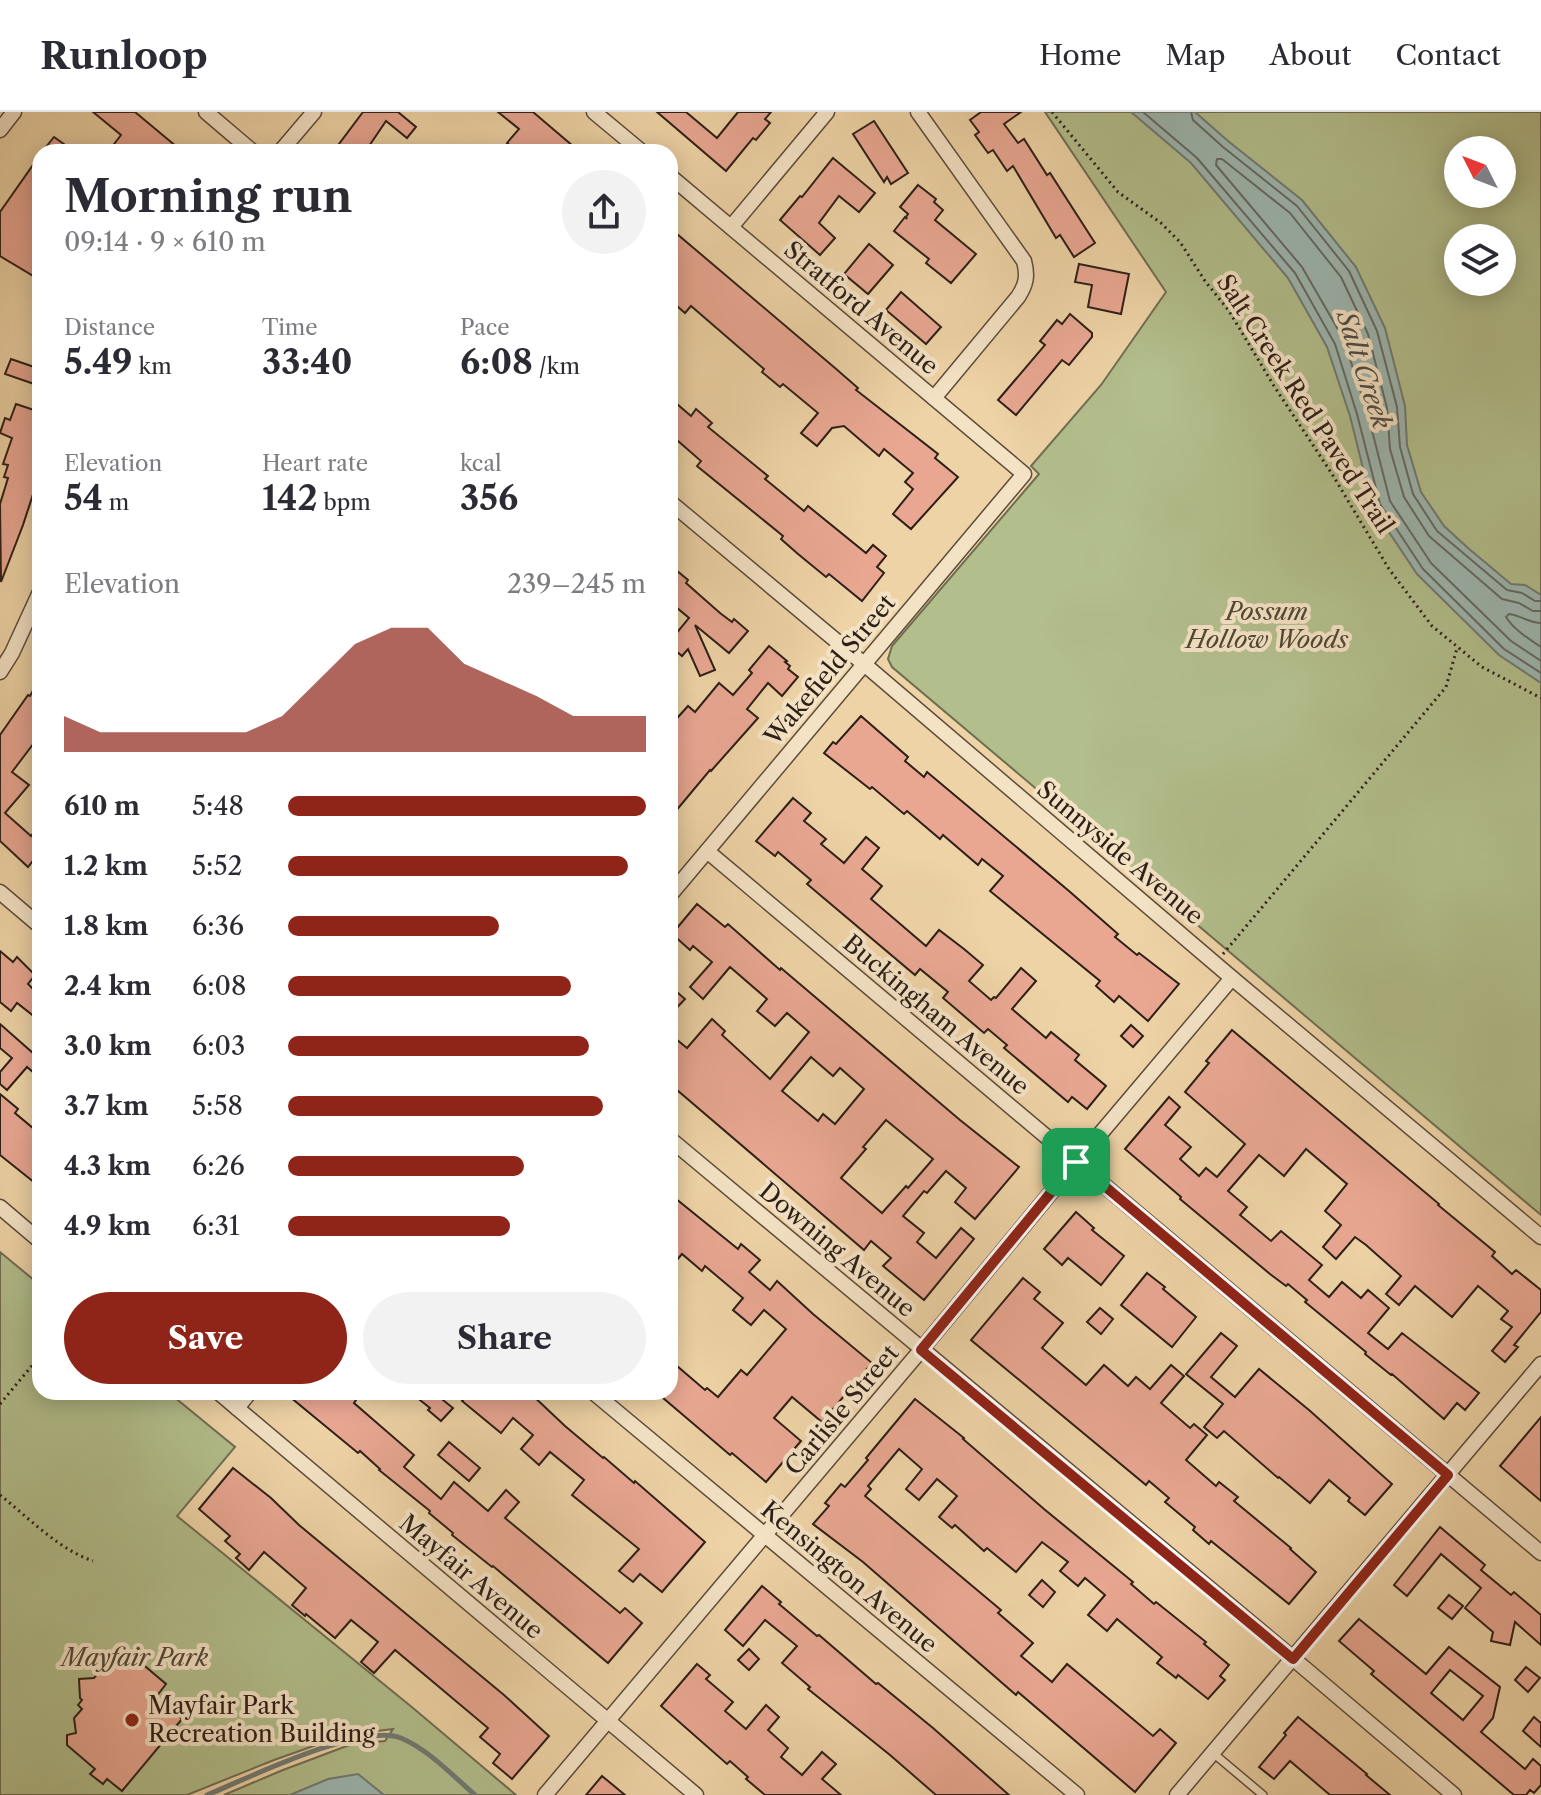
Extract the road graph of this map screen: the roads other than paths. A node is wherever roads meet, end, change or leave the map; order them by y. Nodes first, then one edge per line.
1 (14, 112) edge
2 (206, 112) edge
3 (314, 112) edge
4 (594, 112) edge
5 (827, 112) edge
6 (918, 112) edge
7 (0, 130) edge
8 (244, 144) edge
9 (287, 144) edge
10 (632, 144) edge
11 (678, 183) edge
12 (731, 227) junction
13 (934, 398) junction
14 (1024, 474) joint
15 (678, 509) edge
16 (32, 609) edge
17 (864, 664) junction
18 (0, 672) edge
19 (707, 851) junction
20 (678, 885) edge
21 (0, 892) edge
22 (32, 919) edge
23 (1232, 978) junction
24 (678, 1146) edge
25 (1076, 1162) junction
26 (0, 1207) edge
27 (32, 1234) edge
28 (1541, 1237) edge
29 (921, 1350) junction
30 (1541, 1364) edge
31 (228, 1400) edge
32 (244, 1400) edge
33 (603, 1400) edge
34 (237, 1408) junction
35 (1448, 1475) junction
36 (765, 1535) junction
37 (1541, 1553) edge
38 (1293, 1659) junction
39 (607, 1720) junction
40 (1213, 1753) junction
41 (545, 1795) edge
42 (696, 1795) edge
43 (1077, 1795) edge
44 (1177, 1795) edge
45 (1263, 1795) edge
46 (1454, 1795) edge

1 - 7 street
2 - 8 street
3 - 9 street
4 - 10 street
5 - 12 street
6 - 13 street
11 - 12 street, Stratford Avenue
12 - 13 street, Stratford Avenue
13 - 14 street, Stratford Avenue
14 - 17 street, Wakefield Street
15 - 17 street, Sunnyside Avenue
16 - 18 street
17 - 19 street, Wakefield Street
17 - 23 street, Sunnyside Avenue
19 - 20 street, Wakefield Street
19 - 25 street, Buckingham Avenue
21 - 22 street
23 - 25 street, Carlisle Street
23 - 28 street, Sunnyside Avenue
24 - 29 street, Downing Avenue
25 - 29 street, Carlisle Street
25 - 35 street, Buckingham Avenue
26 - 27 street
29 - 36 street, Carlisle Street
29 - 38 street, Downing Avenue
30 - 35 street
31 - 34 street, Mayfair Avenue
32 - 34 street
33 - 36 street, Kensington Avenue
34 - 39 street, Mayfair Avenue
35 - 37 street, Buckingham Avenue
35 - 38 street
36 - 39 street, Carlisle Street
36 - 43 street, Kensington Avenue
38 - 40 street
38 - 46 street, Downing Avenue
39 - 41 street, Carlisle Street
39 - 42 street, Mayfair Avenue
40 - 44 street
40 - 45 lane

